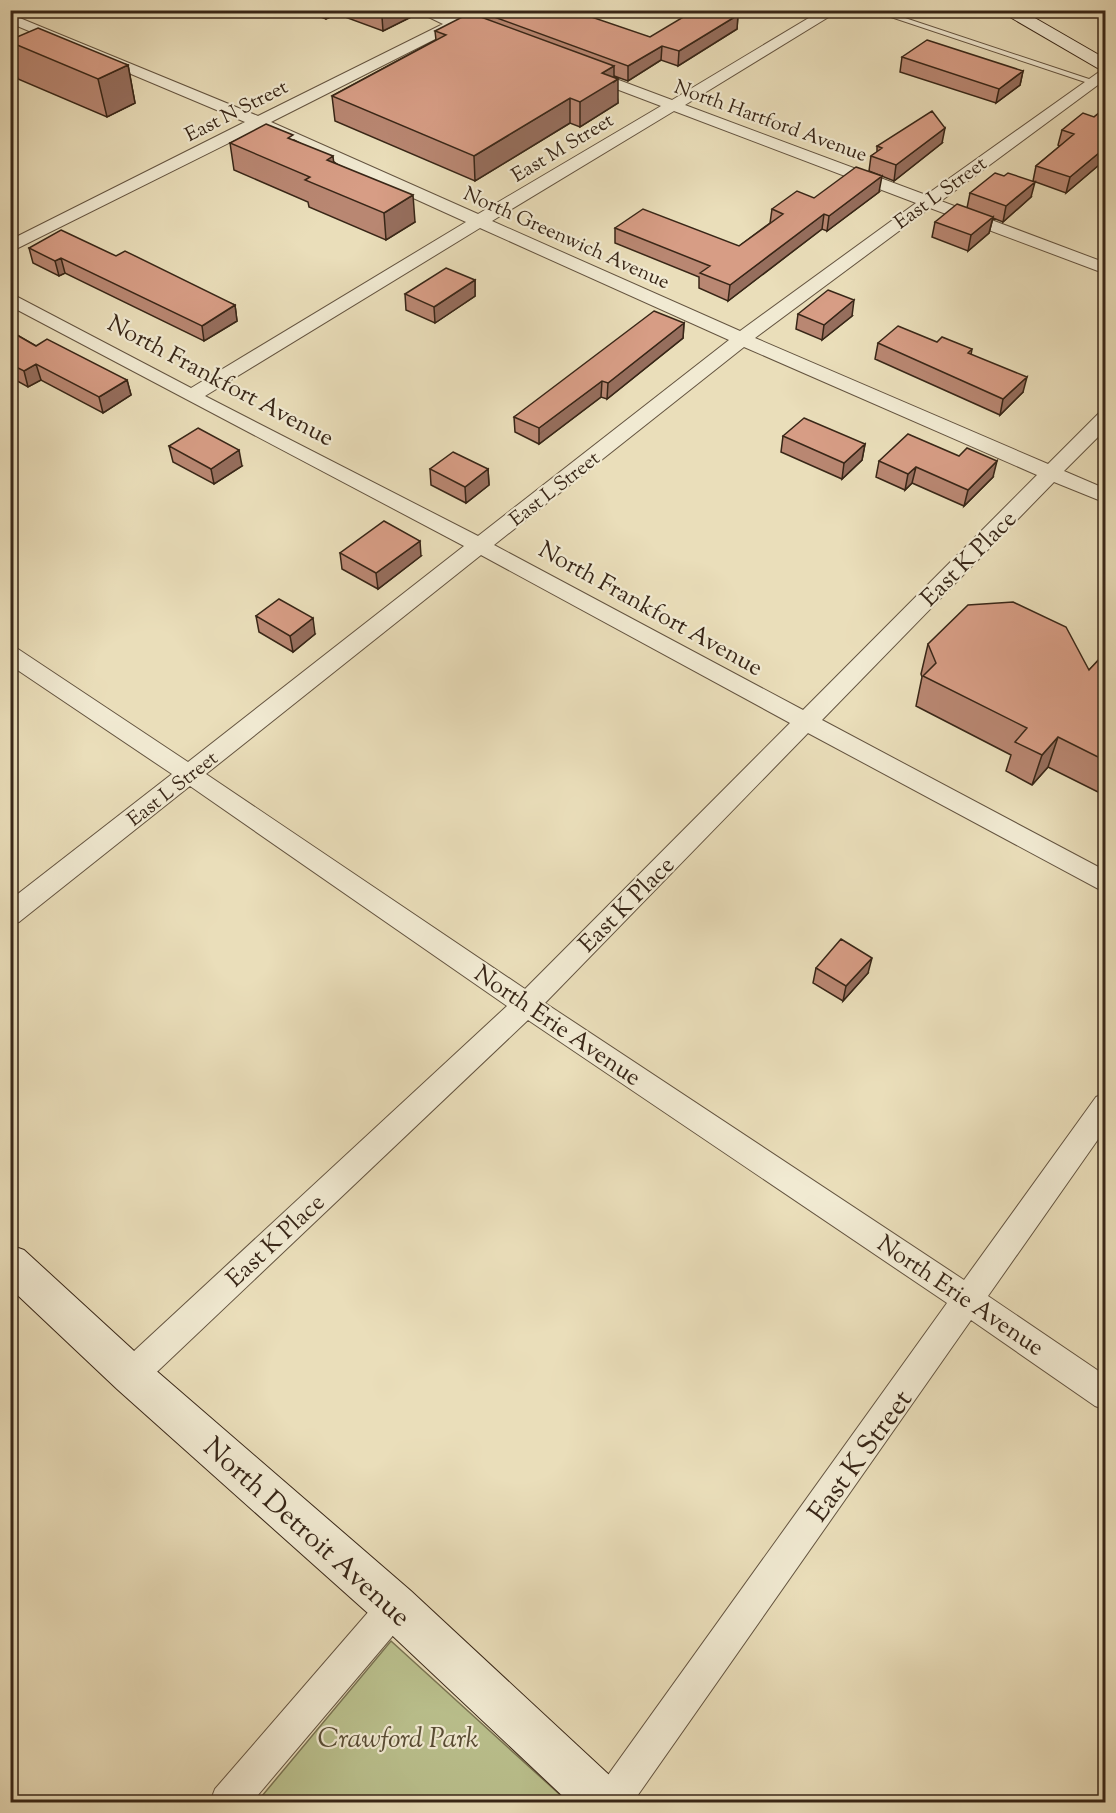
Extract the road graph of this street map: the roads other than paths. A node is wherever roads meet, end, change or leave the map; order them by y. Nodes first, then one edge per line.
1 (23, 10) edge
2 (421, 10) edge
3 (481, 10) edge
4 (833, 10) edge
5 (873, 10) edge
6 (1007, 10) edge
7 (10, 17) edge
8 (455, 24) junction
9 (499, 40) edge
10 (575, 69) edge
11 (1101, 73) edge
12 (673, 106) junction
13 (258, 122) junction
14 (927, 201) junction
15 (479, 220) junction
16 (10, 247) edge
17 (1106, 269) edge
18 (10, 298) edge
19 (742, 339) junction
20 (191, 396) junction
21 (1106, 417) edge
22 (1051, 473) junction
23 (1106, 497) edge
24 (480, 546) junction
25 (10, 654) edge
26 (805, 723) junction
27 (191, 772) junction
28 (1106, 883) edge
29 (10, 915) edge
30 (526, 1005) junction
31 (1106, 1106) edge
32 (10, 1262) edge
33 (970, 1299) junction
34 (131, 1375) junction
35 (1106, 1395) edge
36 (395, 1607) junction
37 (228, 1803) edge
38 (603, 1803) edge
39 (610, 1803) edge

1 - 7 street
2 - 8 street
3 - 8 street, East N Street
4 - 12 street, East M Street
5 - 11 lane
6 - 11 street
7 - 13 street, North Greenwich Avenue
8 - 9 street
8 - 13 street, East N Street
10 - 12 street, North Hartford Avenue
11 - 14 street, East L Street
12 - 14 street, North Hartford Avenue
12 - 15 street, East M Street
13 - 15 street, North Greenwich Avenue
13 - 16 street, East N Street
14 - 17 street, North Hartford Avenue
14 - 19 street, East L Street
15 - 19 street, North Greenwich Avenue
15 - 20 street, East M Street
18 - 20 street, North Frankfort Avenue
19 - 22 street, North Greenwich Avenue
19 - 24 street, East L Street
20 - 24 street, North Frankfort Avenue
21 - 22 street, East K Place
22 - 23 street, North Greenwich Avenue
22 - 26 street, East K Place
24 - 26 street, North Frankfort Avenue
24 - 27 street, East L Street
25 - 27 street, North Erie Avenue
26 - 28 street, North Frankfort Avenue
26 - 30 street, East K Place
27 - 29 street, East L Street
27 - 30 street, North Erie Avenue
30 - 33 street, North Erie Avenue
30 - 34 street, East K Place
31 - 33 street, East K Street
32 - 34 street, North Detroit Avenue
33 - 35 street, North Erie Avenue
33 - 39 street, East K Street
34 - 36 street, North Detroit Avenue
36 - 37 street
36 - 38 street, North Detroit Avenue

